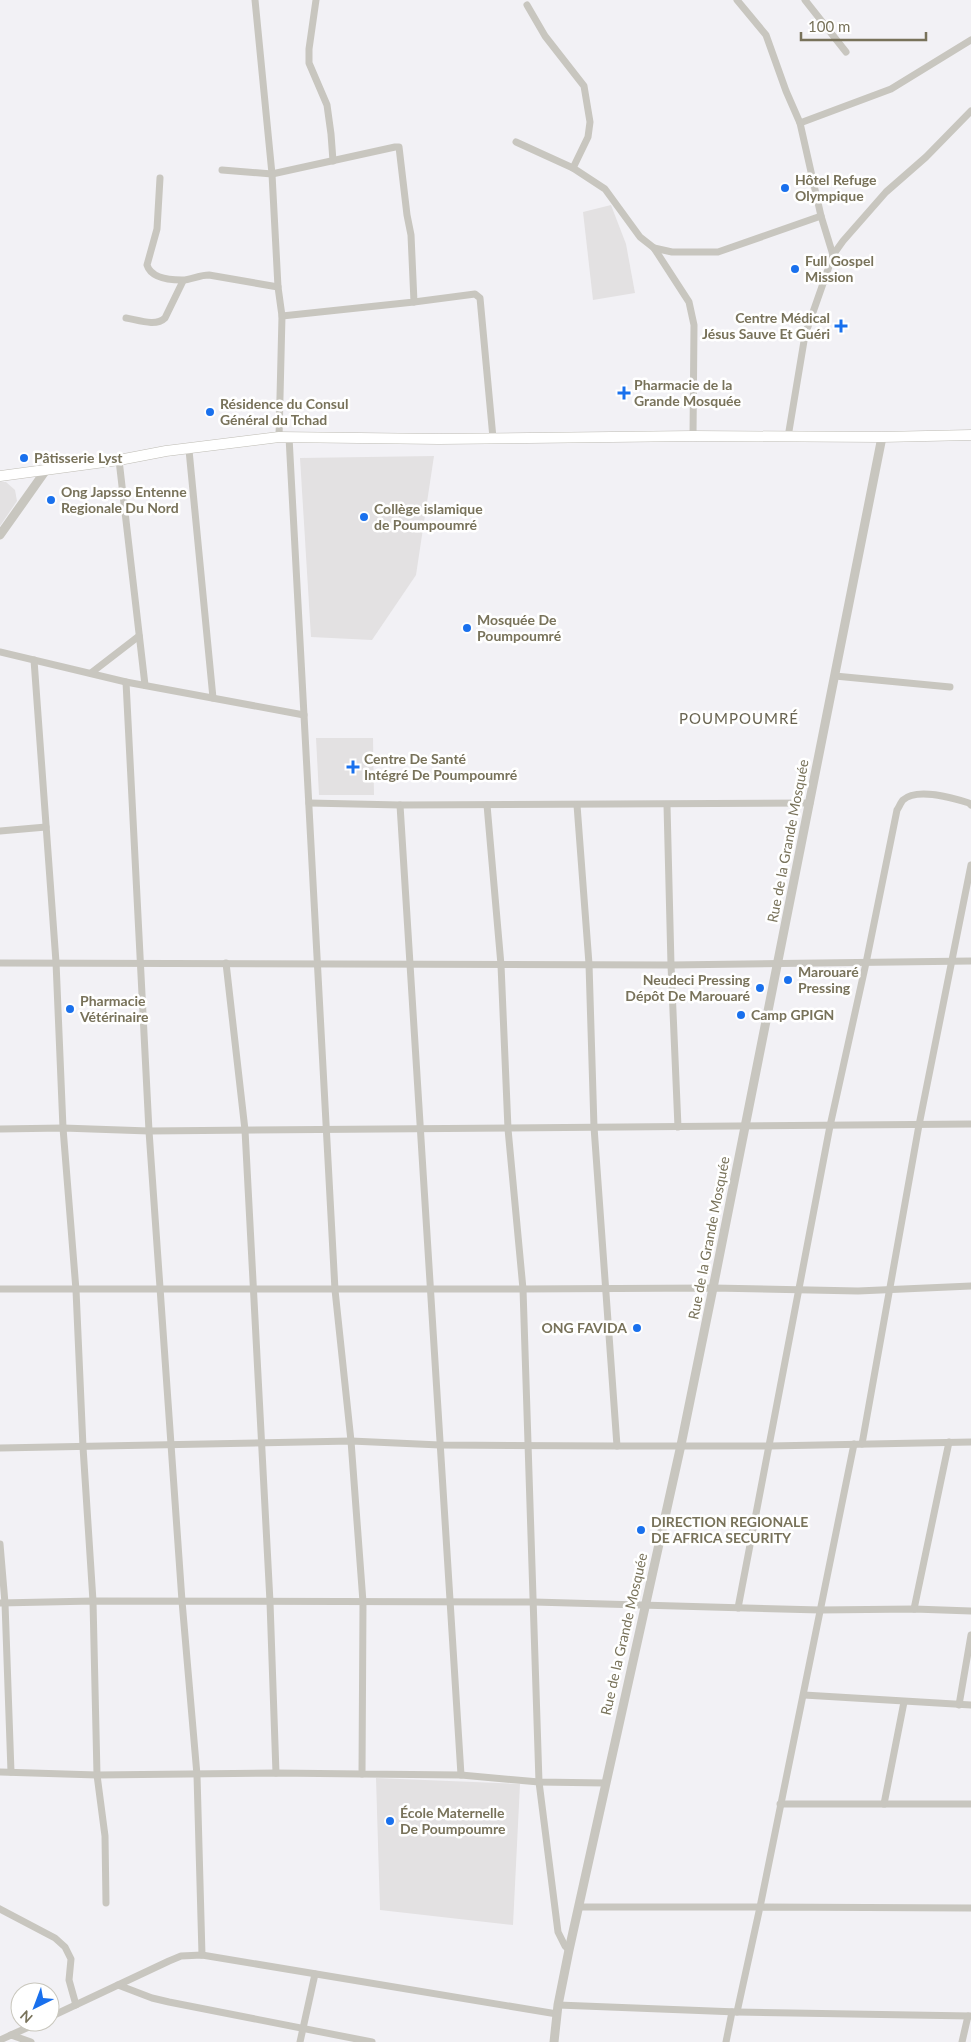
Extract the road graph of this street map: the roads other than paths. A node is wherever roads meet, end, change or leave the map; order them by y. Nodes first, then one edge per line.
1 (255, 0) edge
2 (316, 0) edge
3 (737, 0) edge
4 (805, 0) edge
5 (527, 4) dead end
6 (971, 40) edge
7 (846, 52) dead end
8 (971, 112) edge
9 (800, 123) junction
10 (516, 142) dead end
11 (333, 161) junction
12 (573, 168) junction
13 (222, 170) dead end
14 (272, 174) junction
15 (160, 178) dead end
16 (821, 216) junction
17 (654, 248) junction
18 (833, 255) junction
19 (183, 281) junction
20 (278, 287) junction
21 (414, 302) junction
22 (282, 316) junction
23 (126, 318) dead end
24 (969, 434) edge
25 (692, 436) junction
26 (284, 437) junction
27 (788, 437) junction
28 (882, 437) junction
29 (493, 438) junction
30 (189, 450) junction
31 (119, 460) junction
32 (46, 470) junction
33 (0, 476) edge
34 (0, 535) edge
35 (139, 636) junction
36 (0, 652) edge
37 (34, 660) junction
38 (91, 673) junction
39 (835, 676) junction
40 (126, 682) junction
41 (144, 685) junction
42 (950, 687) dead end
43 (213, 698) junction
44 (304, 715) junction
45 (309, 803) junction
46 (810, 803) junction
47 (400, 805) junction
48 (487, 805) junction
49 (577, 805) junction
50 (666, 805) junction
51 (971, 805) edge
52 (46, 827) junction
53 (0, 831) edge
54 (971, 865) edge
55 (951, 961) junction
56 (971, 961) edge
57 (56, 962) junction
58 (0, 963) edge
59 (141, 963) junction
60 (226, 963) junction
61 (866, 963) junction
62 (318, 964) junction
63 (589, 964) junction
64 (777, 964) junction
65 (410, 965) junction
66 (501, 965) junction
67 (671, 965) junction
68 (971, 1124) edge
69 (919, 1125) junction
70 (745, 1126) junction
71 (830, 1126) junction
72 (594, 1127) junction
73 (678, 1127) junction
74 (63, 1128) junction
75 (0, 1129) edge
76 (421, 1129) junction
77 (508, 1129) junction
78 (245, 1130) junction
79 (327, 1130) junction
80 (149, 1131) junction
81 (971, 1286) edge
82 (606, 1287) junction
83 (713, 1288) junction
84 (0, 1289) edge
85 (523, 1289) junction
86 (76, 1290) junction
87 (160, 1290) junction
88 (254, 1290) junction
89 (335, 1290) junction
90 (431, 1290) junction
91 (800, 1290) junction
92 (889, 1290) junction
93 (351, 1441) junction
94 (950, 1442) junction
95 (971, 1442) edge
96 (262, 1443) junction
97 (858, 1444) junction
98 (440, 1445) junction
99 (529, 1445) junction
100 (681, 1445) junction
101 (171, 1446) junction
102 (616, 1446) junction
103 (770, 1446) junction
104 (83, 1447) junction
105 (0, 1448) edge
106 (0, 1544) edge
107 (93, 1601) junction
108 (182, 1602) junction
109 (270, 1602) junction
110 (363, 1602) junction
111 (451, 1602) junction
112 (534, 1602) junction
113 (2, 1603) edge
114 (644, 1605) junction
115 (738, 1608) junction
116 (914, 1609) junction
117 (820, 1610) junction
118 (971, 1611) edge
119 (971, 1635) edge
120 (804, 1695) junction
121 (904, 1702) junction
122 (959, 1705) junction
123 (971, 1705) edge
124 (0, 1772) edge
125 (11, 1772) junction
126 (276, 1773) junction
127 (197, 1774) junction
128 (362, 1774) junction
129 (97, 1775) junction
130 (461, 1775) junction
131 (539, 1782) junction
132 (605, 1783) junction
133 (780, 1804) junction
134 (884, 1804) junction
135 (971, 1804) edge
136 (106, 1902) dead end
137 (580, 1907) junction
138 (760, 1907) junction
139 (971, 1908) edge
140 (0, 1909) edge
141 (569, 1950) junction
142 (202, 1955) junction
143 (316, 1974) junction
144 (118, 1985) junction
145 (558, 2004) junction
146 (76, 2005) junction
147 (60, 2012) edge
148 (735, 2012) junction
149 (558, 2014) junction
150 (969, 2016) edge
151 (304, 2028) junction
152 (18, 2032) edge
153 (12, 2035) junction
154 (0, 2040) edge
155 (31, 2042) edge
156 (300, 2042) edge
157 (372, 2042) edge
158 (554, 2042) edge
159 (726, 2042) edge
160 (962, 2042) edge

1 - 14 street
2 - 11 street
3 - 9 street
4 - 7 street
5 - 12 street
6 - 9 street
8 - 18 street
9 - 16 street
10 - 12 street
11 - 14 street
11 - 21 street
12 - 17 street
13 - 14 street
14 - 20 street
15 - 19 street
16 - 17 street
16 - 18 street
17 - 25 street
18 - 27 street
19 - 20 street
19 - 23 street
20 - 22 street
21 - 22 street
21 - 29 street
22 - 26 street
24 - 28 main road
25 - 27 main road
25 - 29 main road
26 - 29 main road
26 - 30 main road
26 - 44 street
27 - 28 main road
28 - 39 street, Rue de la Grande Mosquée
30 - 31 main road
30 - 43 street
31 - 32 main road
31 - 35 street
32 - 33 main road
32 - 34 street
35 - 38 street
35 - 41 street
36 - 37 street
37 - 38 street
37 - 52 street
38 - 40 street
39 - 42 street
39 - 46 street, Rue de la Grande Mosquée
40 - 41 street
40 - 59 street
41 - 43 street
43 - 44 street
44 - 45 street
45 - 47 street
45 - 62 street
46 - 50 street
46 - 64 street, Rue de la Grande Mosquée
47 - 48 street
47 - 65 street
48 - 49 street
48 - 66 street
49 - 50 street
49 - 63 street
50 - 67 street
51 - 61 street
52 - 53 street
52 - 57 street
54 - 55 street
55 - 56 street
55 - 61 street
55 - 69 street
57 - 58 street
57 - 59 street
57 - 74 street
59 - 60 street
59 - 80 street
60 - 62 street
60 - 78 street
61 - 64 street
61 - 71 street
62 - 65 street
62 - 79 street
63 - 66 street
63 - 67 street
63 - 72 street
64 - 67 street
64 - 70 street, Rue de la Grande Mosquée
65 - 66 street
65 - 76 street
66 - 77 street
67 - 73 street
68 - 69 street
69 - 71 street
69 - 92 street
70 - 71 street
70 - 73 street
70 - 83 street, Rue de la Grande Mosquée
71 - 91 street
72 - 73 street
72 - 77 street
72 - 82 street
74 - 75 street
74 - 80 street
74 - 86 street
76 - 77 street
76 - 79 street
76 - 90 street
77 - 85 street
78 - 79 street
78 - 80 street
78 - 88 street
79 - 89 street
80 - 87 street
81 - 92 street
82 - 83 street
82 - 85 street
82 - 102 street
83 - 91 street
83 - 100 street, Rue de la Grande Mosquée
84 - 86 street
85 - 90 street
85 - 99 street
86 - 87 street
86 - 104 street
87 - 88 street
87 - 101 street
88 - 89 street
88 - 96 street
89 - 90 street
89 - 93 street
90 - 98 street
91 - 92 street
91 - 103 street
92 - 97 street
93 - 96 street
93 - 98 street
93 - 110 street
94 - 95 street
94 - 97 street
94 - 116 street
96 - 101 street
96 - 109 street
97 - 103 street
97 - 117 street
98 - 99 street
98 - 111 street
99 - 102 street
99 - 112 street
100 - 102 street
100 - 103 street
100 - 114 street, Rue de la Grande Mosquée
101 - 104 street
101 - 108 street
103 - 115 street
104 - 105 street
104 - 107 street
106 - 113 street
107 - 108 street
107 - 113 street
107 - 129 street
108 - 109 street
108 - 127 street
109 - 110 street
109 - 126 street
110 - 111 street
110 - 128 street
111 - 112 street
111 - 130 street
112 - 114 street
112 - 131 street
113 - 125 street
114 - 115 street
114 - 132 street, Rue de la Grande Mosquée
115 - 117 street
116 - 117 street
116 - 118 street
117 - 120 street
119 - 122 street
120 - 121 street
120 - 133 street
121 - 122 street
121 - 134 street
122 - 123 street
124 - 125 street
125 - 129 street
126 - 127 street
126 - 128 street
127 - 129 street
127 - 142 street
128 - 130 street
129 - 136 street
130 - 131 street
131 - 132 street
131 - 141 street
132 - 137 street, Rue de la Grande Mosquée
133 - 134 street
133 - 138 street
134 - 135 street
137 - 138 street
137 - 141 street, Rue de la Grande Mosquée
138 - 139 street
138 - 148 street
140 - 146 street
141 - 145 street, Rue de la Grande Mosquée
142 - 143 street
142 - 144 street
143 - 149 street
143 - 151 street
144 - 146 street
144 - 151 street
145 - 148 street
145 - 149 street, Rue de la Grande Mosquée
146 - 147 street
148 - 150 street
148 - 159 street
149 - 158 street, Rue de la Grande Mosquée
150 - 160 street
151 - 156 street
151 - 157 street
152 - 153 street
153 - 154 street
153 - 155 street

